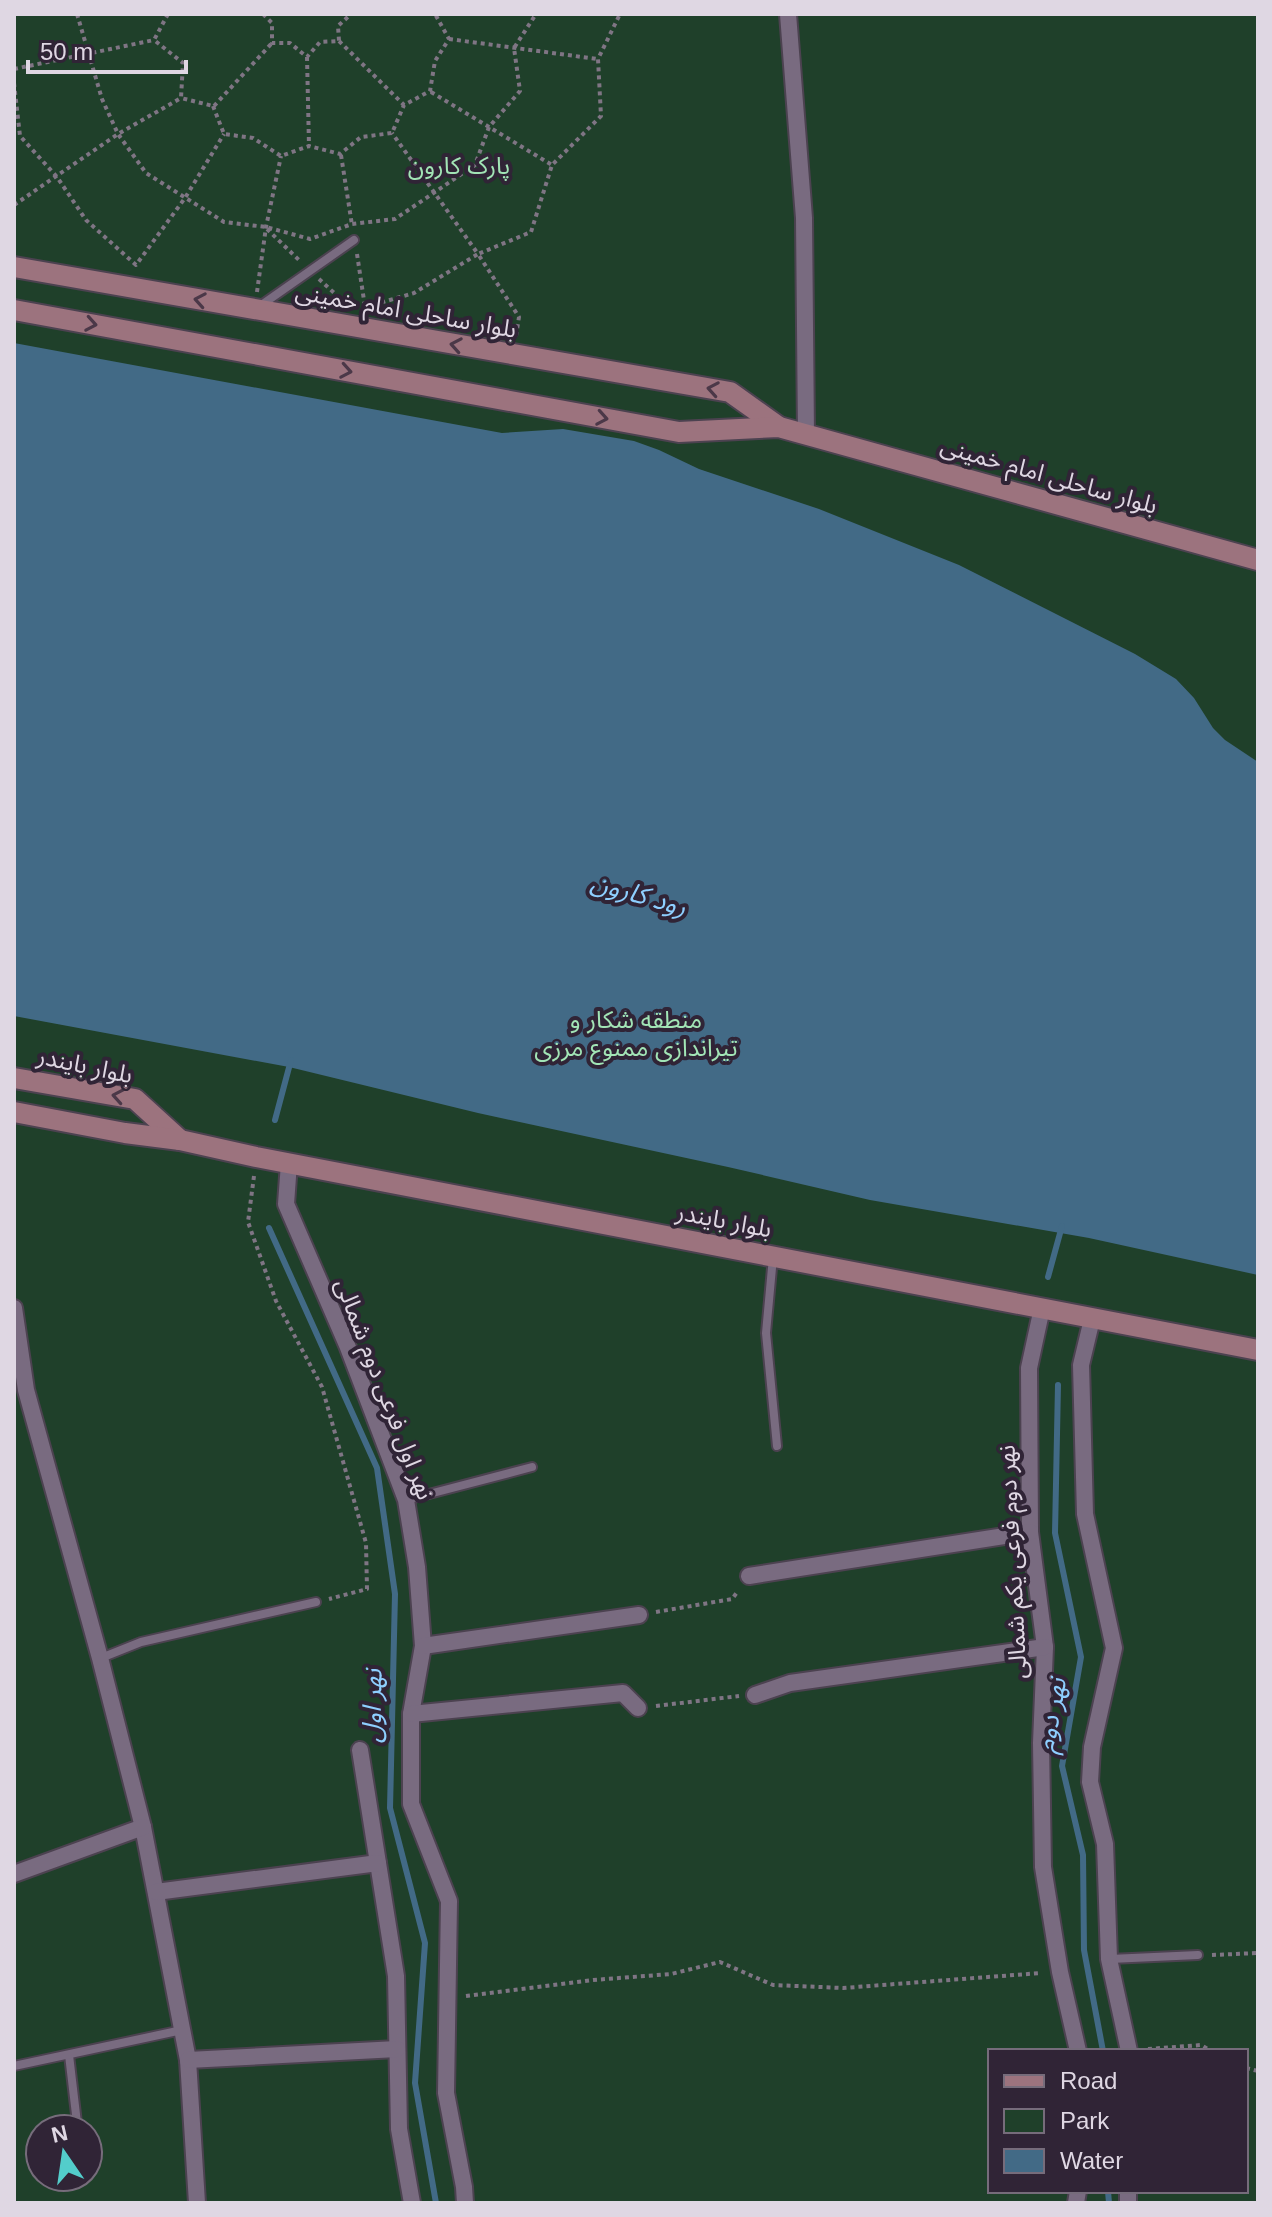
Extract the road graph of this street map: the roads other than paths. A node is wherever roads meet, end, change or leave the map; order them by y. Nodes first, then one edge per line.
1 (788, 14) edge
2 (354, 240) dead end
3 (14, 267) edge
4 (14, 310) edge
5 (254, 310) junction
6 (779, 427) junction
7 (806, 435) junction
8 (1258, 560) edge
9 (14, 1078) edge
10 (14, 1112) edge
11 (180, 1140) junction
12 (289, 1163) junction
13 (773, 1256) junction
14 (14, 1308) edge
15 (1042, 1308) junction
16 (1092, 1319) junction
17 (1258, 1350) edge
18 (777, 1446) dead end
19 (532, 1467) dead end
20 (406, 1500) junction
21 (1030, 1532) junction
22 (749, 1576) road end
23 (316, 1602) road end
24 (639, 1615) road end
25 (423, 1646) junction
26 (1045, 1647) junction
27 (100, 1658) junction
28 (755, 1695) road end
29 (638, 1708) road end
30 (411, 1714) junction
31 (360, 1750) dead end
32 (143, 1827) junction
33 (378, 1863) junction
34 (14, 1874) edge
35 (156, 1892) junction
36 (1198, 1955) road end
37 (1109, 1959) junction
38 (182, 2030) junction
39 (397, 2049) junction
40 (1078, 2049) edge
41 (1129, 2049) edge
42 (69, 2055) junction
43 (188, 2060) junction
44 (14, 2066) edge
45 (76, 2113) edge
46 (197, 2203) edge
47 (412, 2203) edge
48 (465, 2203) edge

1 - 7 street
2 - 5 lane
5 -> 3 street, بلوار ساحلی امام خمینی
4 -> 6 street, بلوار ساحلی امام خمینی
6 -> 5 street, بلوار ساحلی امام خمینی
6 - 7 street, بلوار ساحلی امام خمینی
7 - 8 street, بلوار ساحلی امام خمینی
11 -> 9 street, بلوار بایندر
10 - 11 street, بلوار بایندر
11 - 12 street, بلوار بایندر
12 - 13 street, بلوار بایندر
12 - 20 street, نهر اول فرعی دوم شمالی
13 - 15 street, بلوار بایندر
13 - 18 lane
14 - 27 street
15 - 16 street, بلوار بایندر
15 - 21 street, نهر دوم فرعی یکم شمالی
16 - 17 street, بلوار بایندر
16 - 37 street
19 - 20 lane
20 - 25 street, نهر اول فرعی دوم شمالی
21 - 22 street
21 - 26 street, نهر دوم فرعی یکم شمالی
23 - 27 lane
24 - 25 street
25 - 30 street, نهر اول فرعی دوم شمالی
26 - 28 street
26 - 40 street, نهر دوم فرعی یکم شمالی
27 - 32 street
29 - 30 street
30 - 48 street, نهر اول فرعی دوم شمالی
31 - 33 street
32 - 34 street
32 - 35 street
33 - 35 street
33 - 39 street
35 - 38 street
36 - 37 lane
37 - 41 street
38 - 42 lane
38 - 43 street
39 - 43 street
39 - 47 street
42 - 44 lane
42 - 45 lane
43 - 46 street

